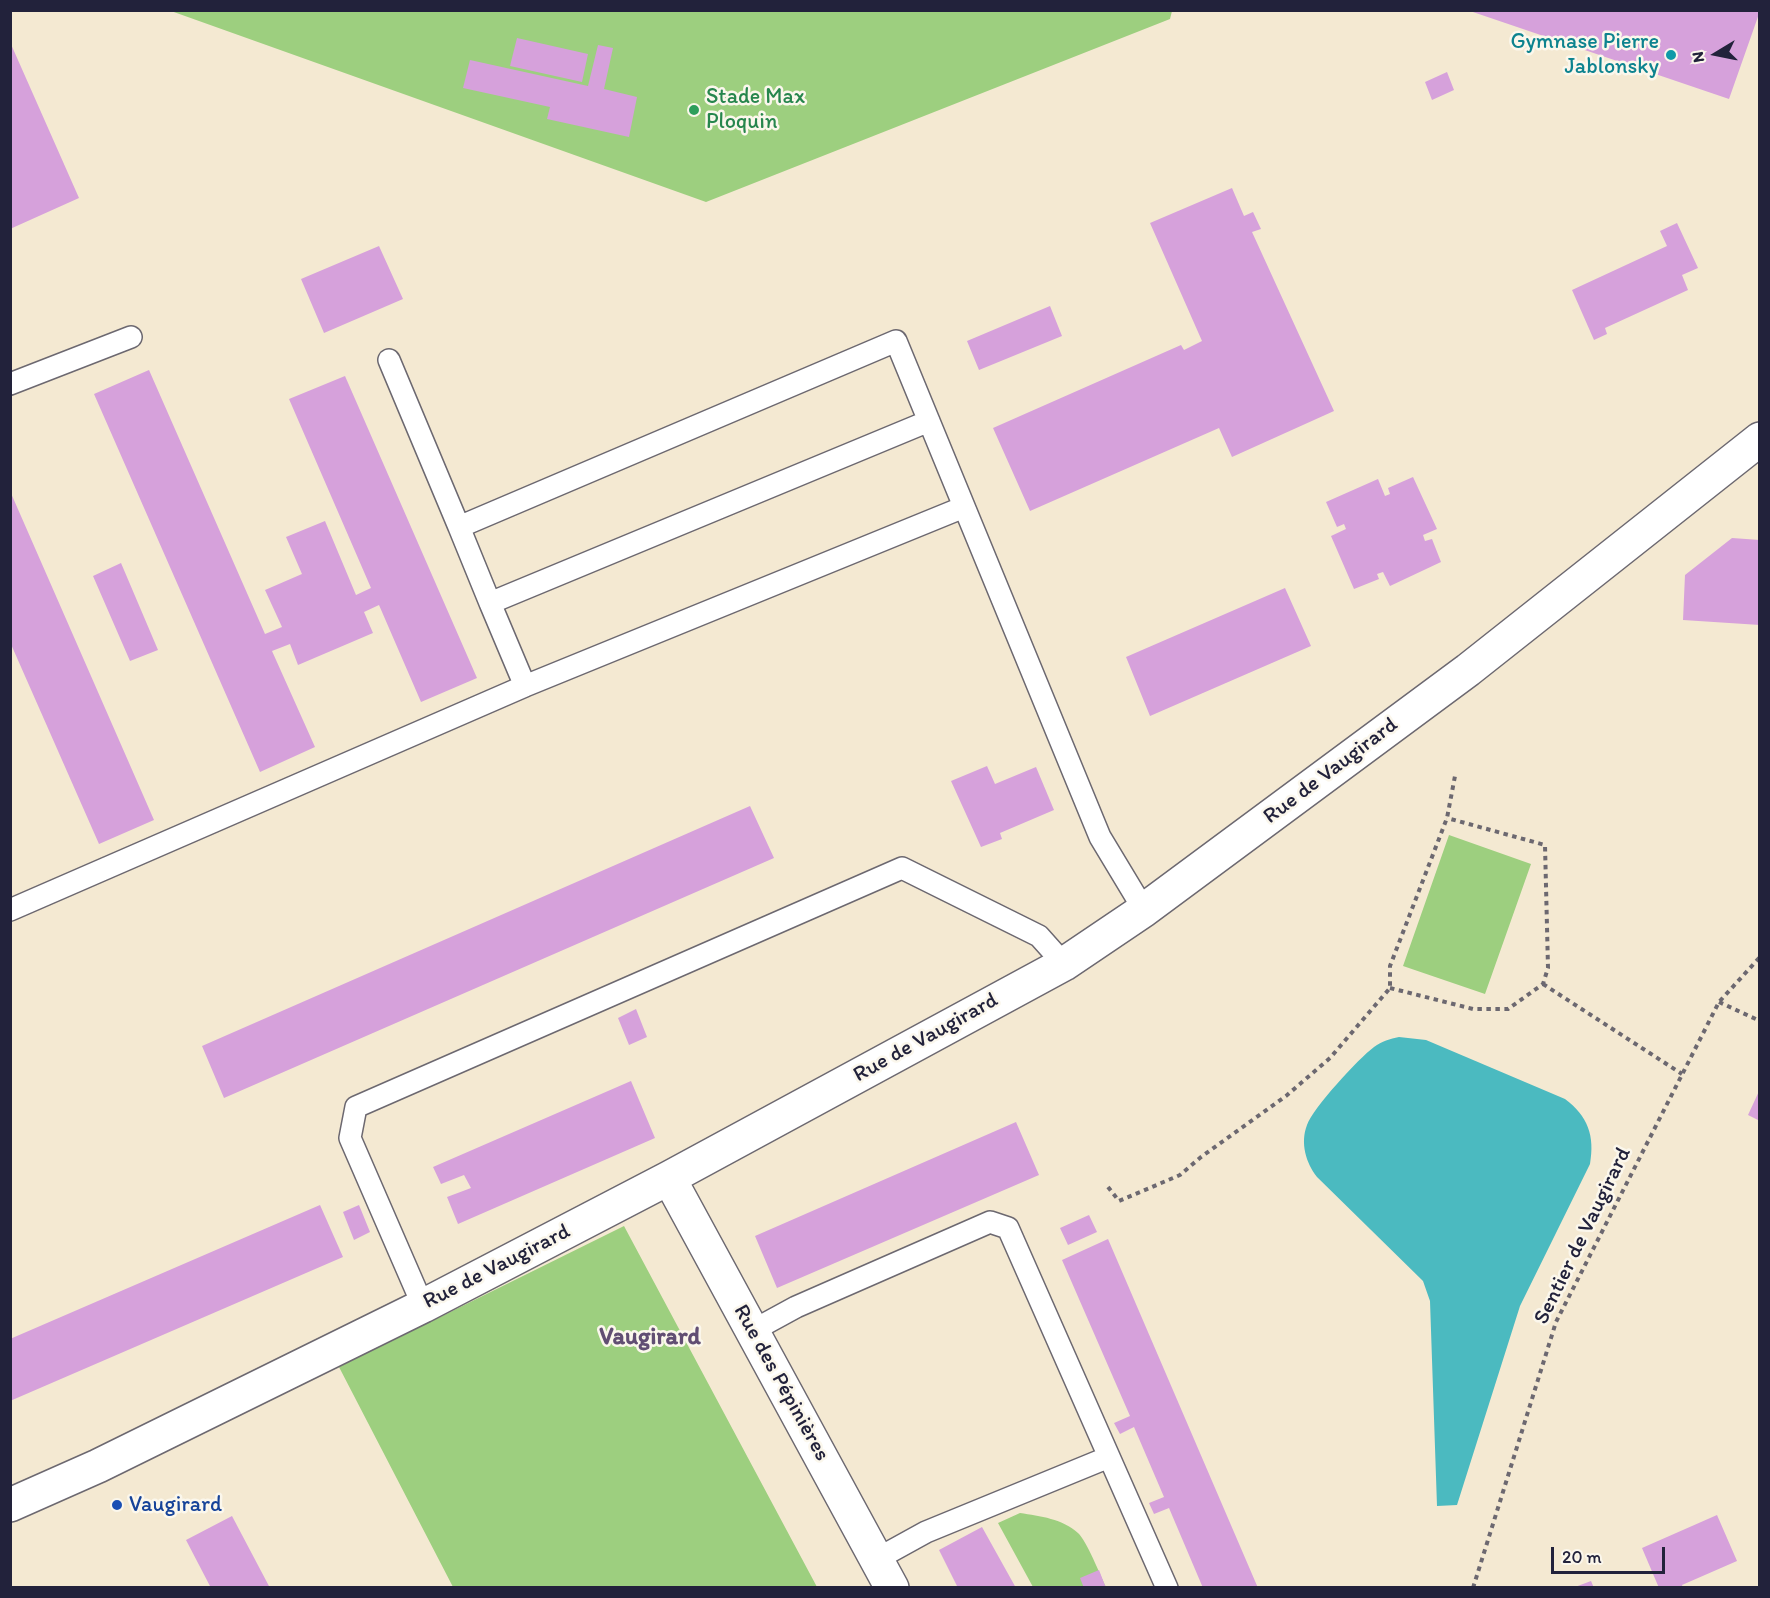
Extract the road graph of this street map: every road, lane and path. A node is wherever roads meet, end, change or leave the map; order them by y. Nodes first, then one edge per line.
1 (131, 338) dead end
2 (389, 360) dead end
3 (10, 384) edge
4 (929, 422) junction
5 (1760, 439) edge
6 (964, 507) junction
7 (459, 527) junction
8 (490, 603) junction
9 (525, 686) junction
10 (1455, 776) dead end
11 (1447, 818) junction
12 (10, 910) edge
13 (1144, 910) junction
14 (1760, 957) edge
15 (1064, 964) junction
16 (1543, 984) junction
17 (1389, 988) junction
18 (1719, 1002) junction
19 (1760, 1021) edge
20 (1682, 1074) junction
21 (669, 1178) junction
22 (1108, 1187) dead end
23 (423, 1306) junction
24 (752, 1331) junction
25 (1109, 1456) junction
26 (10, 1505) edge
27 (877, 1559) junction
28 (892, 1587) edge
29 (1167, 1587) edge
30 (1473, 1587) edge

1 - 3 lane
2 - 7 lane
4 - 6 lane
4 - 7 lane
4 - 8 lane
5 - 13 street, Rue de Vaugirard
6 - 9 lane
6 - 13 lane
7 - 8 lane
8 - 9 lane
9 - 12 lane
10 - 11 path
11 - 16 path
11 - 17 path
13 - 15 street, Rue de Vaugirard
14 - 18 path, Sentier de Vaugirard
15 - 21 street, Rue de Vaugirard
15 - 23 lane
16 - 17 path
16 - 20 path
17 - 22 path
18 - 19 path
18 - 20 path, Sentier de Vaugirard
20 - 30 path, Sentier de Vaugirard
21 - 23 street, Rue de Vaugirard
21 - 24 street, Rue des Pépinières
23 - 26 street, Rue de Vaugirard
24 - 25 lane
24 - 27 street, Rue des Pépinières
25 - 27 lane
25 - 29 lane
27 - 28 street, Rue des Pépinières

